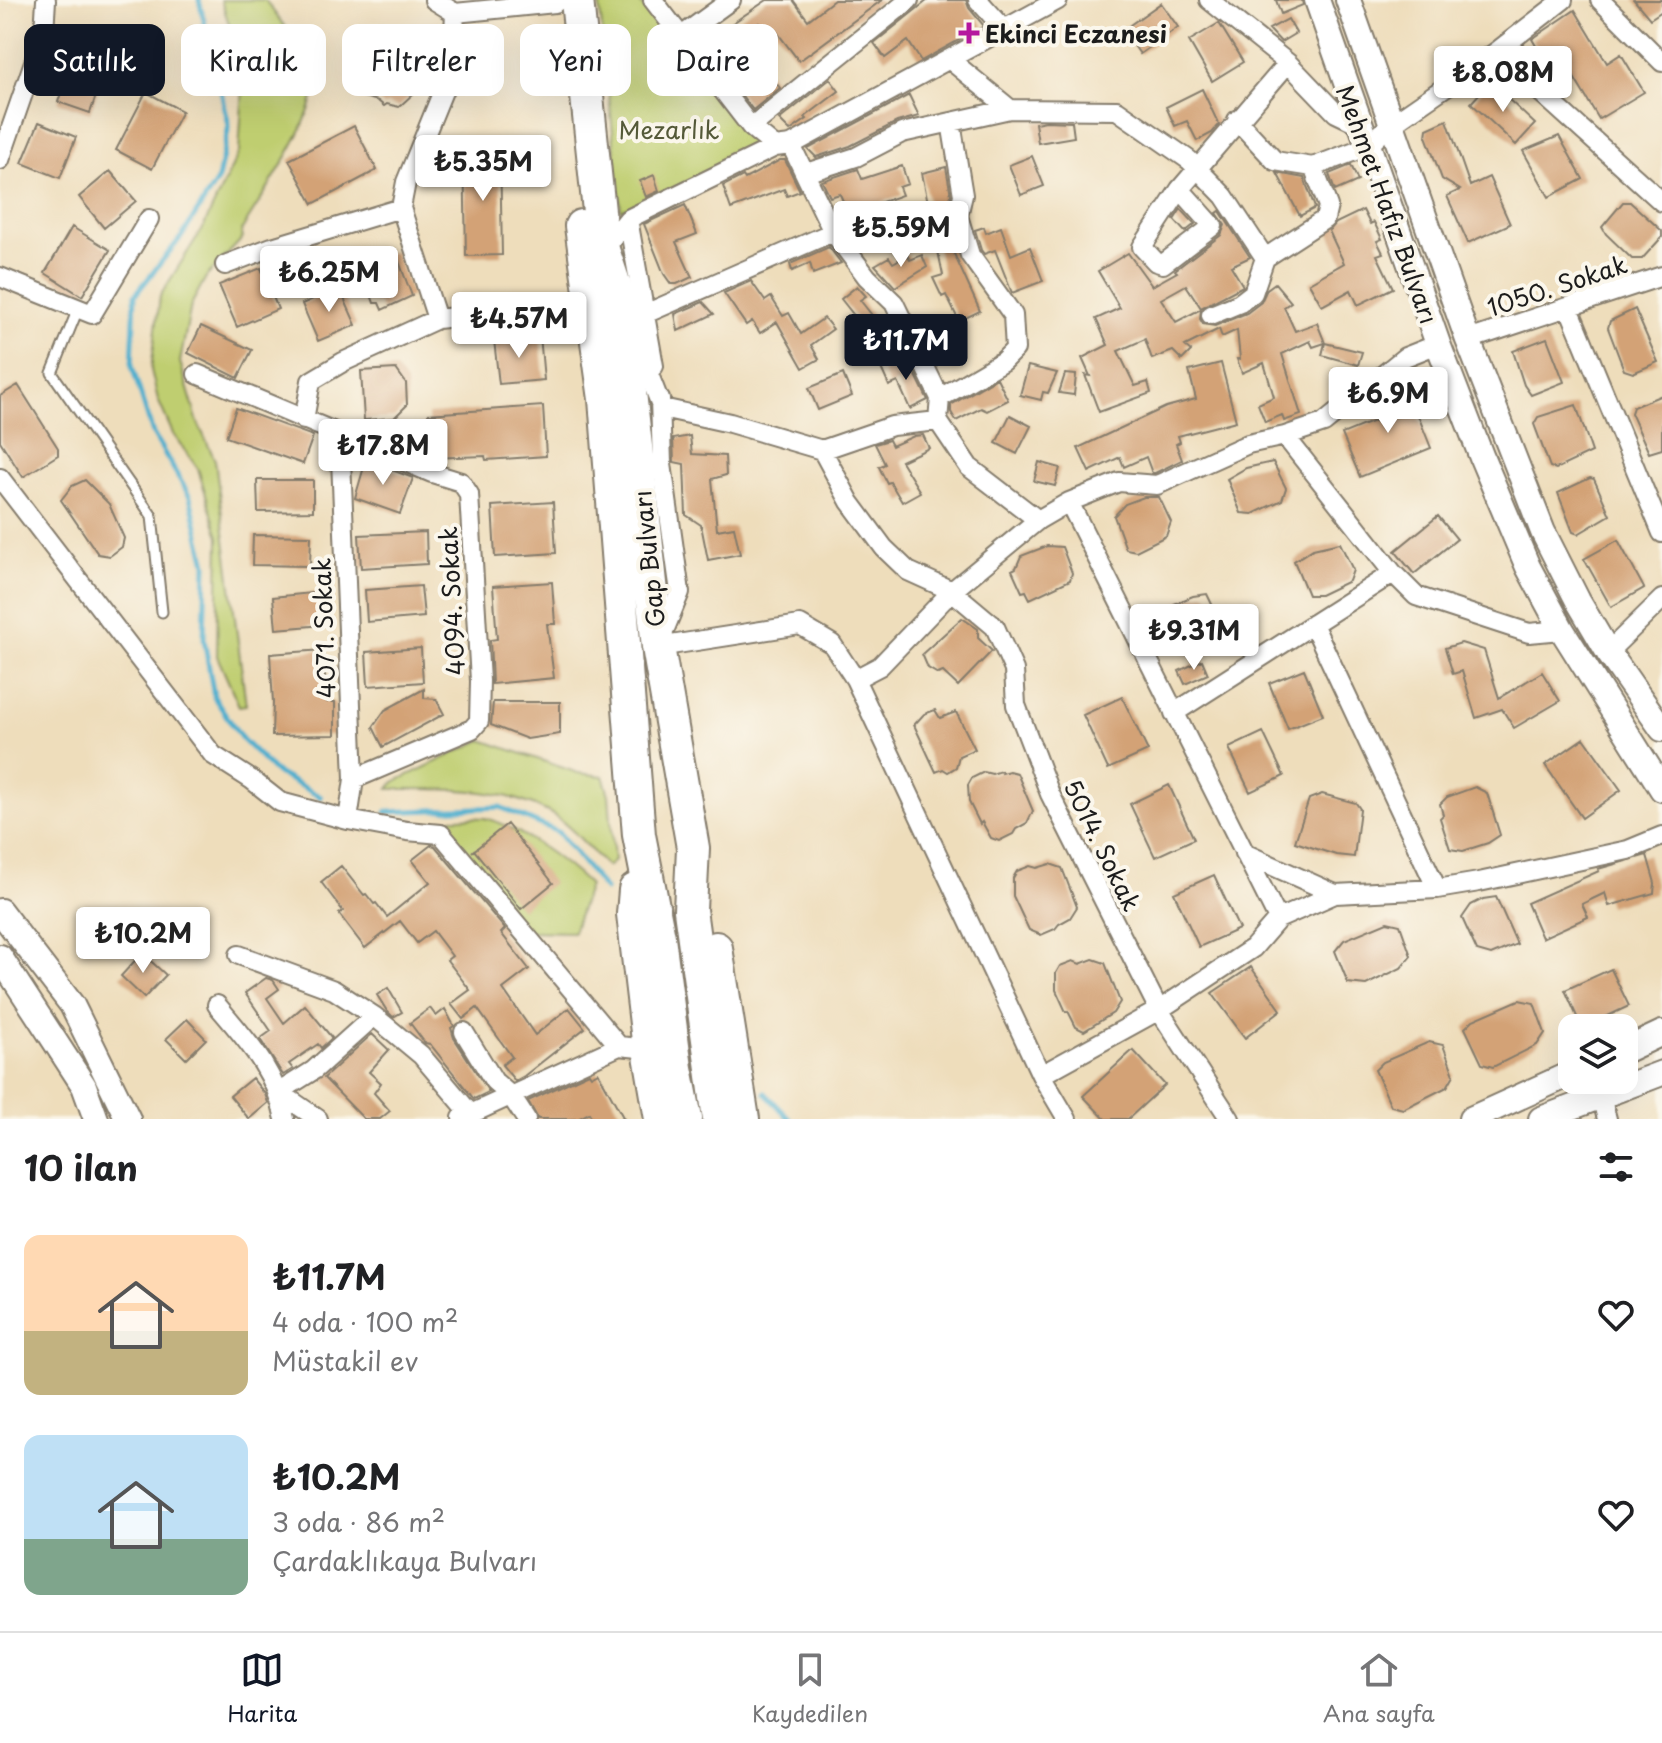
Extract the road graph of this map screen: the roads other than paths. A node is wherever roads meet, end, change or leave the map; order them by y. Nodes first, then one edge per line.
1 (46, 0) edge
2 (434, 0) edge
3 (653, 0) edge
4 (731, 0) edge
5 (909, 0) edge
6 (978, 0) edge
7 (1058, 0) edge
8 (1209, 0) edge
9 (1317, 0) edge
10 (1348, 0) edge
11 (1563, 0) edge
12 (1600, 0) edge
13 (563, 1) edge
14 (455, 13) junction
15 (671, 24) edge
16 (698, 24) edge
17 (1004, 29) junction
18 (1496, 52) junction
19 (949, 59) junction
20 (1662, 62) edge
21 (1288, 63) junction
22 (727, 96) edge
23 (1010, 109) junction
24 (1237, 120) junction
25 (951, 122) junction
26 (1390, 125) junction
27 (751, 127) junction
28 (1364, 135) junction
29 (783, 146) junction
30 (0, 160) edge
31 (1313, 167) junction
32 (1199, 169) junction
33 (806, 173) junction
34 (1180, 189) dead end
35 (1662, 202) edge
36 (401, 208) junction
37 (149, 219) dead end
38 (628, 219) junction
39 (833, 232) junction
40 (603, 250) junction
41 (1265, 258) junction
42 (225, 265) dead end
43 (1662, 276) edge
44 (0, 277) edge
45 (618, 306) junction
46 (1569, 308) junction
47 (78, 309) junction
48 (1211, 315) dead end
49 (437, 319) junction
50 (1468, 340) junction
51 (1438, 344) junction
52 (197, 374) dead end
53 (940, 398) junction
54 (662, 408) junction
55 (304, 420) junction
56 (938, 421) junction
57 (340, 434) junction
58 (1285, 436) junction
59 (822, 450) junction
60 (0, 478) edge
61 (1069, 502) junction
62 (1038, 520) junction
63 (1662, 533) edge
64 (1393, 573) junction
65 (952, 591) junction
66 (1662, 599) edge
67 (162, 612) dead end
68 (1313, 624) junction
69 (1562, 630) junction
70 (658, 647) junction
71 (1608, 652) junction
72 (855, 679) junction
73 (1174, 713) junction
74 (1662, 729) edge
75 (354, 779) junction
76 (1662, 789) edge
77 (348, 820) junction
78 (639, 835) junction
79 (1662, 836) edge
80 (693, 848) junction
81 (1244, 853) junction
82 (1437, 889) junction
83 (1335, 894) junction
84 (0, 911) edge
85 (1278, 919) junction
86 (239, 955) dead end
87 (0, 957) edge
88 (217, 1005) dead end
89 (1159, 1010) junction
90 (374, 1016) junction
91 (464, 1032) dead end
92 (1662, 1033) edge
93 (1638, 1044) edge
94 (634, 1048) junction
95 (1662, 1073) edge
96 (1041, 1075) junction
97 (1558, 1079) edge
98 (279, 1092) junction
99 (511, 1096) junction
100 (1604, 1108) edge
101 (464, 1116) edge
102 (1473, 1117) edge
103 (96, 1119) edge
104 (128, 1119) edge
105 (285, 1119) edge
106 (318, 1119) edge
107 (526, 1119) edge
108 (661, 1119) edge
109 (686, 1119) edge
110 (719, 1119) edge
111 (743, 1119) edge
112 (1067, 1119) edge
113 (1230, 1119) edge
114 (1541, 1119) edge

1 - 30 street
2 - 14 street
3 - 15 street
4 - 16 street
5 - 27 street
6 - 17 street
7 - 17 street
8 - 21 street
9 - 28 main road, Mehmet Hafız Bulvarı
10 - 26 main road, Mehmet Hafız Bulvarı
11 - 18 street
12 - 20 street
13 - 14 street
13 - 40 highway, Gap Bulvarı
13 - 45 highway, Gap Bulvarı
14 - 36 street
17 - 19 street
18 - 26 street
18 - 35 street
19 - 23 street
19 - 29 street
21 - 24 street
21 - 28 street
22 - 27 street
23 - 25 street
23 - 32 street
24 - 31 street
24 - 32 street
25 - 33 street
25 - 53 street
26 - 28 street
26 - 50 main road, Mehmet Hafız Bulvarı
27 - 29 street
28 - 31 street
28 - 51 main road, Mehmet Hafız Bulvarı
29 - 33 street
29 - 38 street
31 - 41 street
32 - 34 street
32 - 41 street
33 - 39 street
36 - 42 street
36 - 49 street
37 - 47 street
38 - 40 street
38 - 45 street
39 - 45 street
39 - 53 street
40 - 45 highway, Gap Bulvarı
41 - 48 street
43 - 46 street, 1050. Sokak
44 - 47 street
45 - 49 street
45 - 54 street
45 - 54 street
45 - 70 highway, Gap Bulvarı
45 - 78 highway, Gap Bulvarı
46 - 50 street, 1050. Sokak
46 - 63 street
47 - 67 lane
49 - 55 street
50 - 71 main road, Mehmet Hafız Bulvarı
51 - 58 street
51 - 69 main road, Mehmet Hafız Bulvarı
52 - 55 street, 4094. Sokak
53 - 56 street
54 - 59 street
54 - 70 street
55 - 57 street, 4094. Sokak
56 - 59 street
56 - 62 street
57 - 75 street, 4071. Sokak
57 - 75 street, 4094. Sokak
58 - 61 street
58 - 64 street
59 - 65 street, 5014. Sokak
60 - 77 street
61 - 62 street
61 - 73 street
62 - 65 street
64 - 68 street
64 - 69 street
65 - 72 street
65 - 89 street, 5014. Sokak
66 - 71 street
68 - 73 street
68 - 82 street
69 - 76 main road, Mehmet Hafız Bulvarı
70 - 72 street
70 - 80 highway, Gap Bulvarı
71 - 74 main road, Mehmet Hafız Bulvarı
72 - 96 street
73 - 81 street
75 - 77 street, 4071. Sokak
77 - 94 street
78 - 94 highway
78 - 109 highway, Gap Bulvarı
79 - 82 street
80 - 110 highway, Gap Bulvarı
80 - 111 highway
81 - 83 street
81 - 85 street
82 - 83 street
83 - 85 street
84 - 104 main road
85 - 89 street
86 - 90 street
87 - 103 main road
88 - 98 street
89 - 96 street
89 - 113 street, 5014. Sokak
90 - 98 street
90 - 101 street
91 - 99 street
92 - 93 main road
94 - 99 street
94 - 108 highway
95 - 100 main road
96 - 112 street
97 - 102 main road
98 - 105 street
98 - 106 street
99 - 101 street
99 - 107 street
100 - 114 main road

